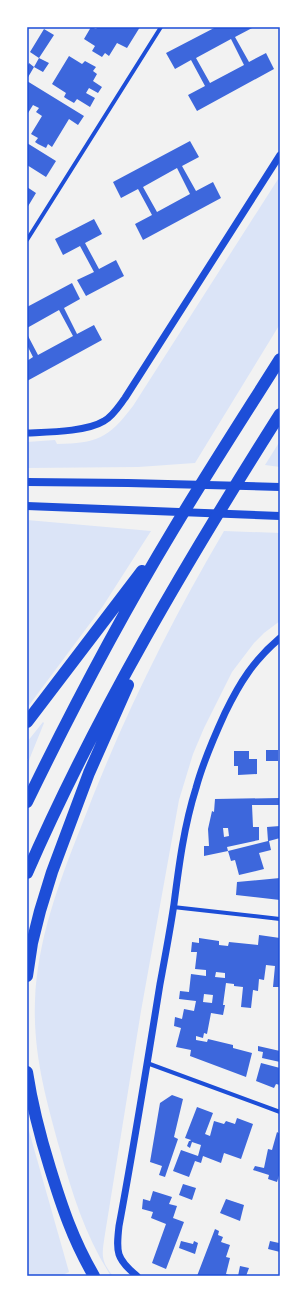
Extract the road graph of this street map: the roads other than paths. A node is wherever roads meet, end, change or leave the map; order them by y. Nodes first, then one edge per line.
1 (161, 27) edge
2 (280, 154) edge
3 (27, 240) edge
4 (280, 359) edge
5 (280, 414) edge
6 (27, 433) edge
7 (27, 482) edge
8 (280, 487) edge
9 (27, 506) edge
10 (280, 516) edge
11 (172, 531) junction
12 (162, 608) junction
13 (280, 638) edge
14 (27, 722) edge
15 (27, 802) edge
16 (27, 873) edge
17 (173, 907) junction
18 (280, 919) edge
19 (27, 976) edge
20 (147, 1063) junction
21 (27, 1072) edge
22 (280, 1112) edge
23 (94, 1276) edge
24 (137, 1276) edge

1 - 3 street
2 - 6 street
4 - 11 highway
5 - 12 highway
7 - 8 main road
9 - 10 main road
11 - 14 highway
11 - 15 highway
12 - 16 highway
12 - 19 highway
13 - 17 street
17 - 18 street
17 - 20 street
20 - 22 street
20 - 24 street
21 - 23 highway

